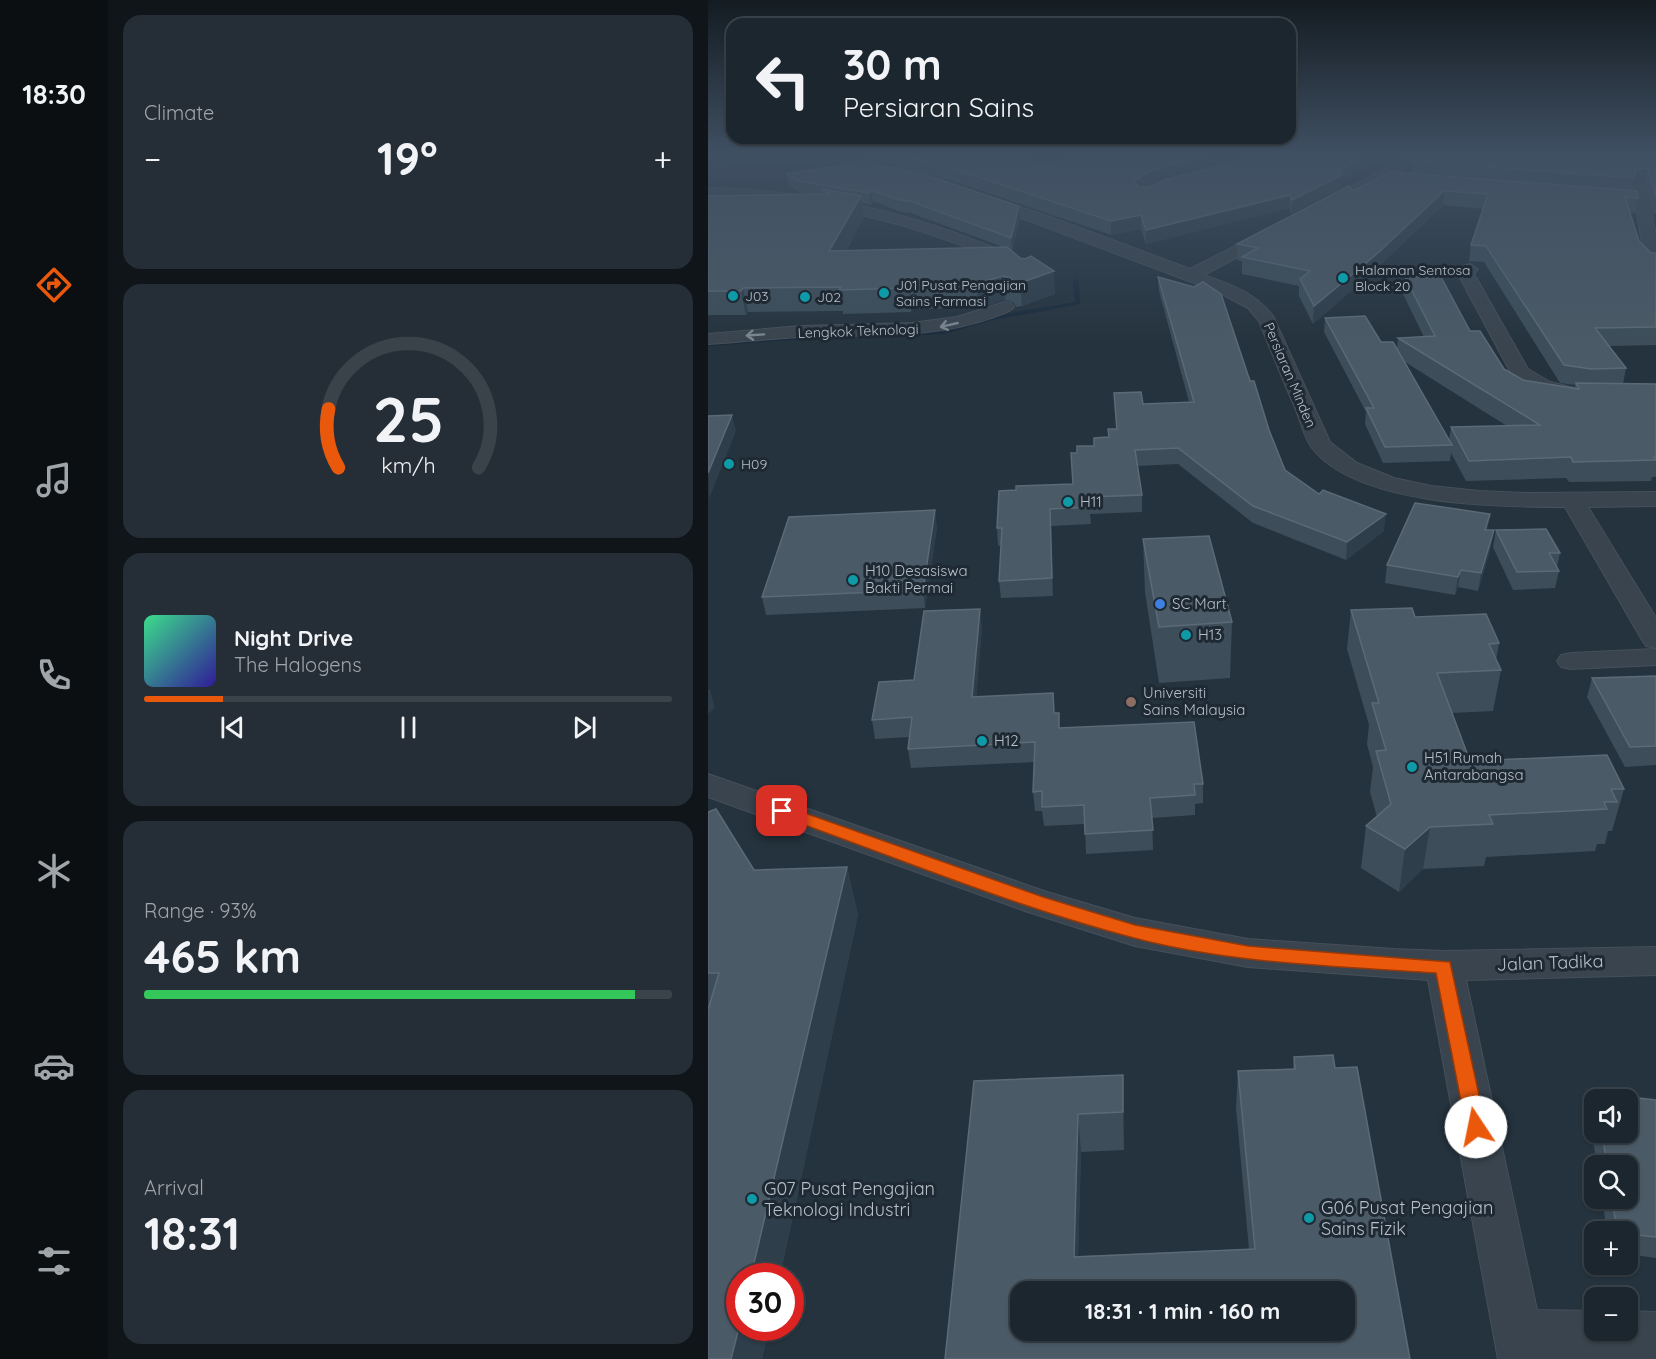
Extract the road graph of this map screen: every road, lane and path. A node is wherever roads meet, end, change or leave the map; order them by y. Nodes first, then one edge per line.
1 (890, 217) edge
2 (1038, 217) edge
3 (1643, 217) edge
4 (1283, 227) edge
5 (1656, 258) edge
6 (1470, 269) dead end
7 (1026, 274) edge
8 (1191, 275) junction
9 (1005, 307) dead end
10 (708, 339) edge
11 (1583, 393) edge
12 (1572, 499) junction
13 (1656, 499) edge
14 (1656, 640) edge
15 (1656, 657) edge
16 (1571, 661) dead end
17 (708, 785) edge
18 (1656, 961) edge
19 (1444, 966) junction
20 (1656, 1336) edge
21 (1520, 1346) edge

1 - 7 street
2 - 8 street, Persiaran Minden
3 - 5 street
4 - 8 street
6 - 11 street
8 - 12 street, Persiaran Minden
9 -> 10 street, Lengkok Teknologi
12 - 13 street, Persiaran Minden
12 - 14 street
15 - 16 street
17 - 19 street, Jalan Tadika
18 - 19 street, Jalan Tadika
19 - 21 street
20 - 21 street

